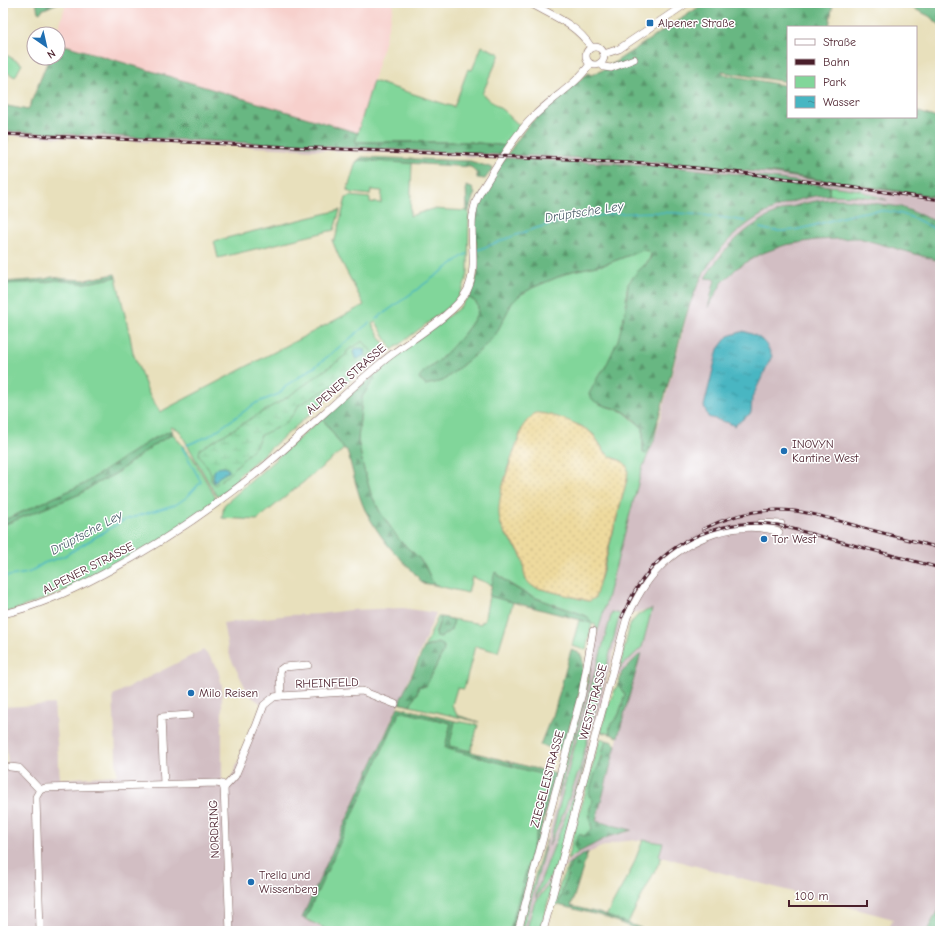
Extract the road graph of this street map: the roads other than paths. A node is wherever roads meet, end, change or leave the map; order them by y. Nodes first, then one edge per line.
1 (530, 3) edge
2 (687, 3) edge
3 (591, 47) junction
4 (604, 54) junction
5 (634, 59) dead end
6 (600, 63) junction
7 (590, 64) junction
8 (781, 524) dead end
9 (732, 529) junction
10 (779, 532) dead end
11 (3, 614) edge
12 (593, 631) dead end
13 (308, 665) dead end
14 (281, 696) junction
15 (395, 704) dead end
16 (190, 715) dead end
17 (10, 767) dead end
18 (164, 784) junction
19 (224, 788) junction
20 (40, 790) junction
21 (40, 931) edge
22 (230, 931) edge
23 (518, 931) edge
24 (543, 931) edge

1 - 3 street
2 - 4 street
3 - 4 street
3 - 7 street
4 - 6 street
5 - 6 street
6 - 7 street
7 - 11 street, ALPENER STRASSE
8 - 9 street, WESTSTRASSE
9 - 10 street, WESTSTRASSE
9 - 24 street, WESTSTRASSE
12 - 23 street, ZIEGELEISTRASSE
13 - 14 street, RHEINFELD
14 - 15 street, RHEINFELD
14 - 19 street, RHEINFELD
16 - 18 street
17 - 20 street
18 - 19 street, NORDRING
18 - 20 street, NORDRING
19 - 22 street, NORDRING
20 - 21 street

